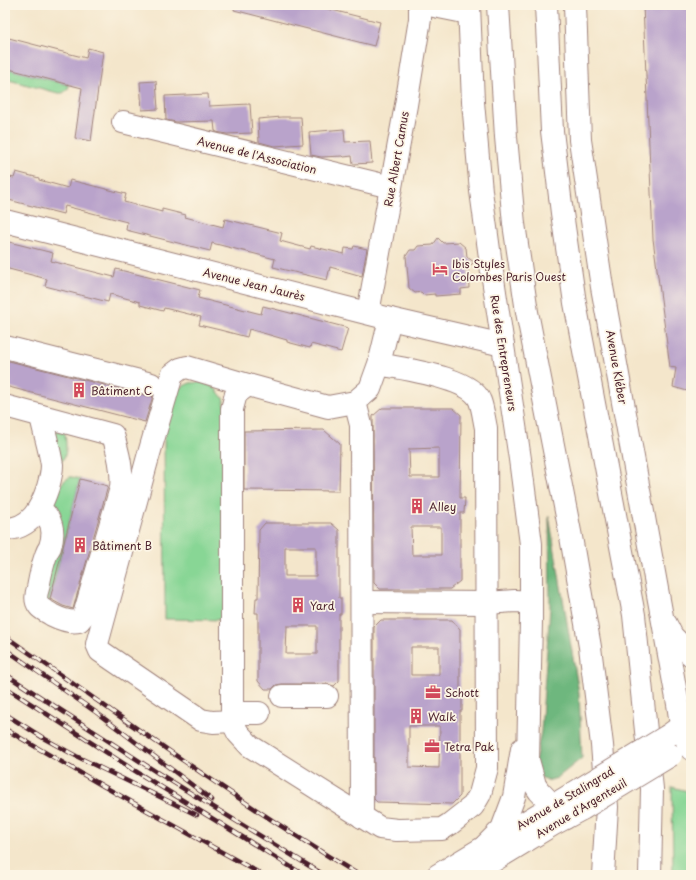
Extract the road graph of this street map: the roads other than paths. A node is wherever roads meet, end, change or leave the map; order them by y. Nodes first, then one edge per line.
1 (420, 5) edge
2 (429, 5) edge
3 (498, 5) edge
4 (546, 5) edge
5 (575, 5) edge
6 (469, 8) edge
7 (124, 122) dead end
8 (391, 187) junction
9 (5, 221) edge
10 (368, 313) junction
11 (390, 319) junction
12 (503, 345) junction
13 (5, 347) edge
14 (379, 364) junction
15 (151, 384) dead end
16 (248, 385) junction
17 (356, 402) junction
18 (5, 406) edge
19 (41, 416) junction
20 (39, 508) junction
21 (5, 529) edge
22 (362, 602) junction
23 (531, 602) junction
24 (487, 603) junction
25 (661, 611) junction
26 (691, 655) edge
27 (282, 696) dead end
28 (327, 696) dead end
29 (529, 700) junction
30 (259, 713) dead end
31 (232, 717) junction
32 (683, 737) edge
33 (570, 805) junction
34 (362, 816) junction
35 (480, 850) junction
36 (438, 875) edge
37 (470, 875) edge
38 (603, 875) edge
39 (650, 875) edge

1 - 8 main road, Rue Albert Camus
2 - 6 main road
3 - 38 main road
4 - 39 main road
5 - 25 main road, Avenue Kléber
6 - 12 main road, Rue des Entrepreneurs
7 - 8 main road, Avenue de l'Association
8 - 10 main road, Rue Albert Camus
9 - 10 main road, Avenue Jean Jaurès
10 - 11 main road, Avenue Jean Jaurès
11 - 12 main road, Avenue Jean Jaurès
11 - 14 main road
12 - 23 main road, Rue des Entrepreneurs
13 - 15 main road
14 - 17 main road
14 - 24 main road
16 - 17 main road
16 - 31 main road
16 - 31 main road
17 - 22 main road
18 - 19 main road
19 - 20 main road
19 - 20 main road
20 - 21 main road
22 - 24 main road
22 - 34 main road
23 - 24 main road
23 - 29 main road, Rue des Entrepreneurs
24 - 34 main road
25 - 26 main road
25 - 32 main road, Avenue Kléber
27 - 28 main road
29 - 33 main road, Rue des Entrepreneurs
29 - 35 main road, Rue des Entrepreneurs
30 - 31 main road
31 - 34 main road
32 - 33 main road, Avenue de Stalingrad, bridge
33 - 35 main road, Avenue de Stalingrad
33 - 37 main road, Avenue d'Argenteuil
35 - 36 main road, Avenue de Stalingrad

